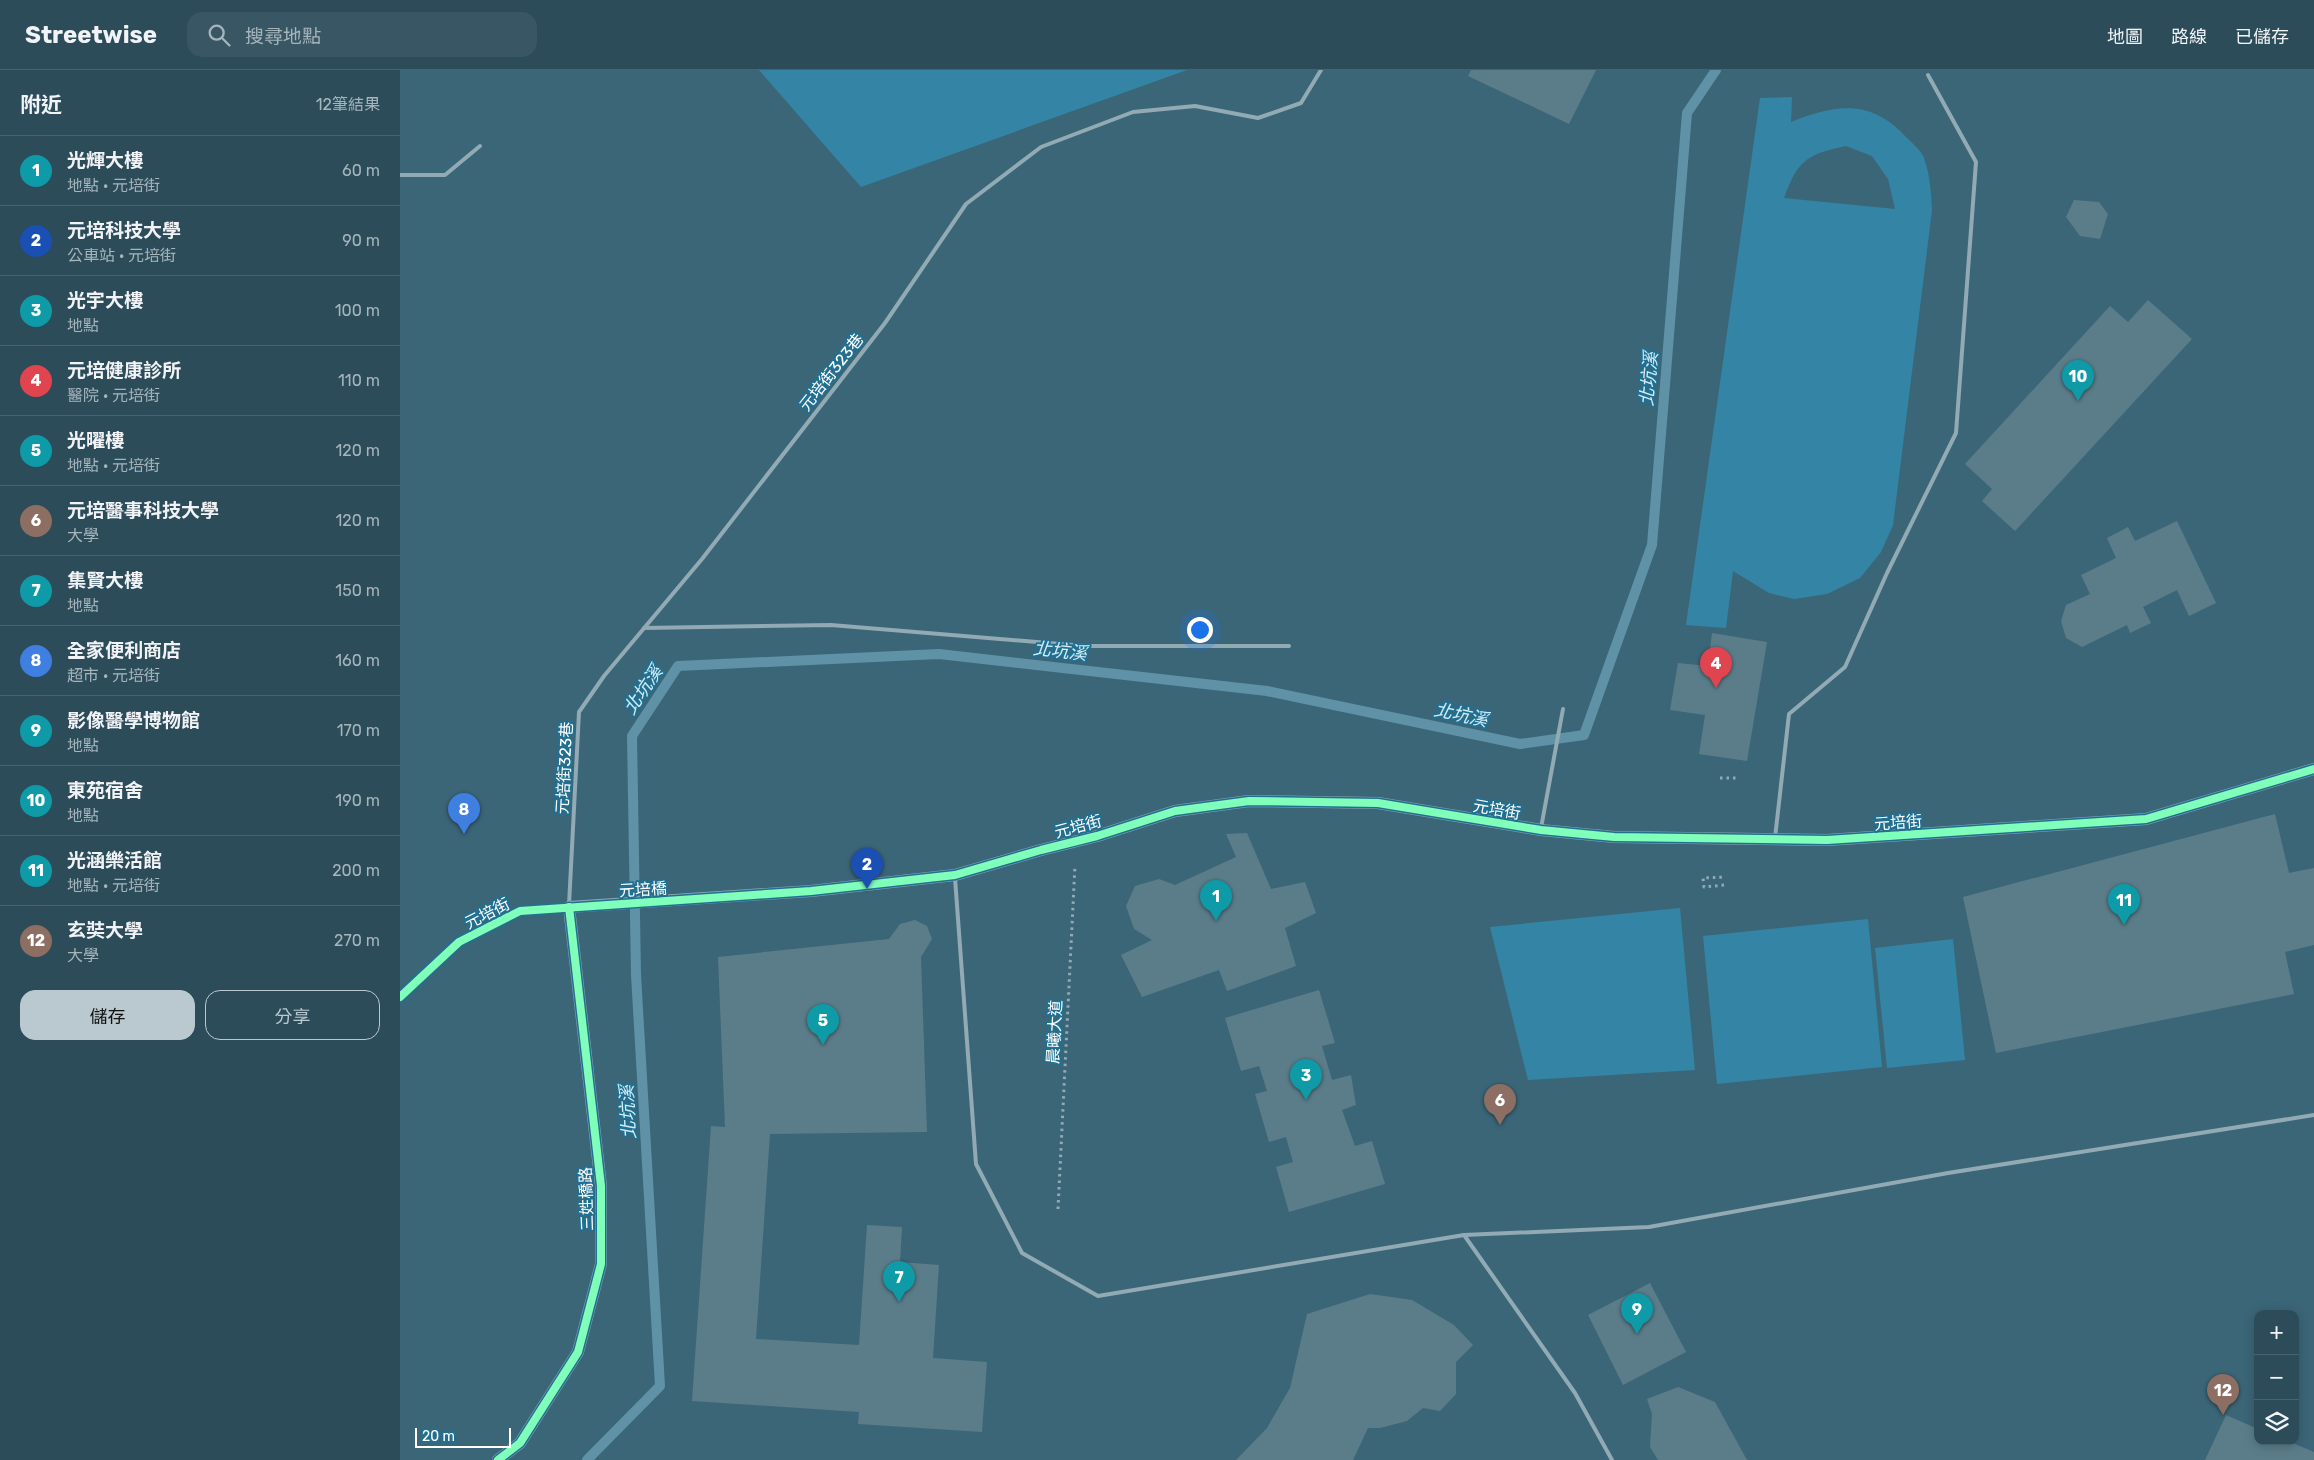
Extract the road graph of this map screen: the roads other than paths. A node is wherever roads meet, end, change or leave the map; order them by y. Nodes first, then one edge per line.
1 (1321, 70) edge
2 (1928, 75) dead end
3 (480, 146) dead end
4 (400, 175) edge
5 (644, 628) junction
6 (1290, 646) dead end
7 (1563, 709) dead end
8 (2314, 769) edge
9 (1541, 830) junction
10 (1775, 840) junction
11 (955, 875) junction
12 (680, 901) joint
13 (609, 905) joint
14 (569, 907) junction
15 (400, 997) edge
16 (2314, 1115) edge
17 (1464, 1235) junction
18 (498, 1460) edge
19 (1612, 1460) edge

1 - 5 lane, 元培街323巷
2 - 10 lane
3 - 4 lane
5 - 6 lane
5 - 14 lane, 元培街323巷
7 - 9 lane
8 - 10 street, 元培街
9 - 10 street, 元培街
9 - 11 street, 元培街
11 - 12 street, 元培街
11 - 17 lane
12 - 13 street, 元培橋
13 - 14 street, 元培街
14 - 15 street, 元培街
14 - 18 street, 三姓橋路
16 - 17 lane
17 - 19 lane

